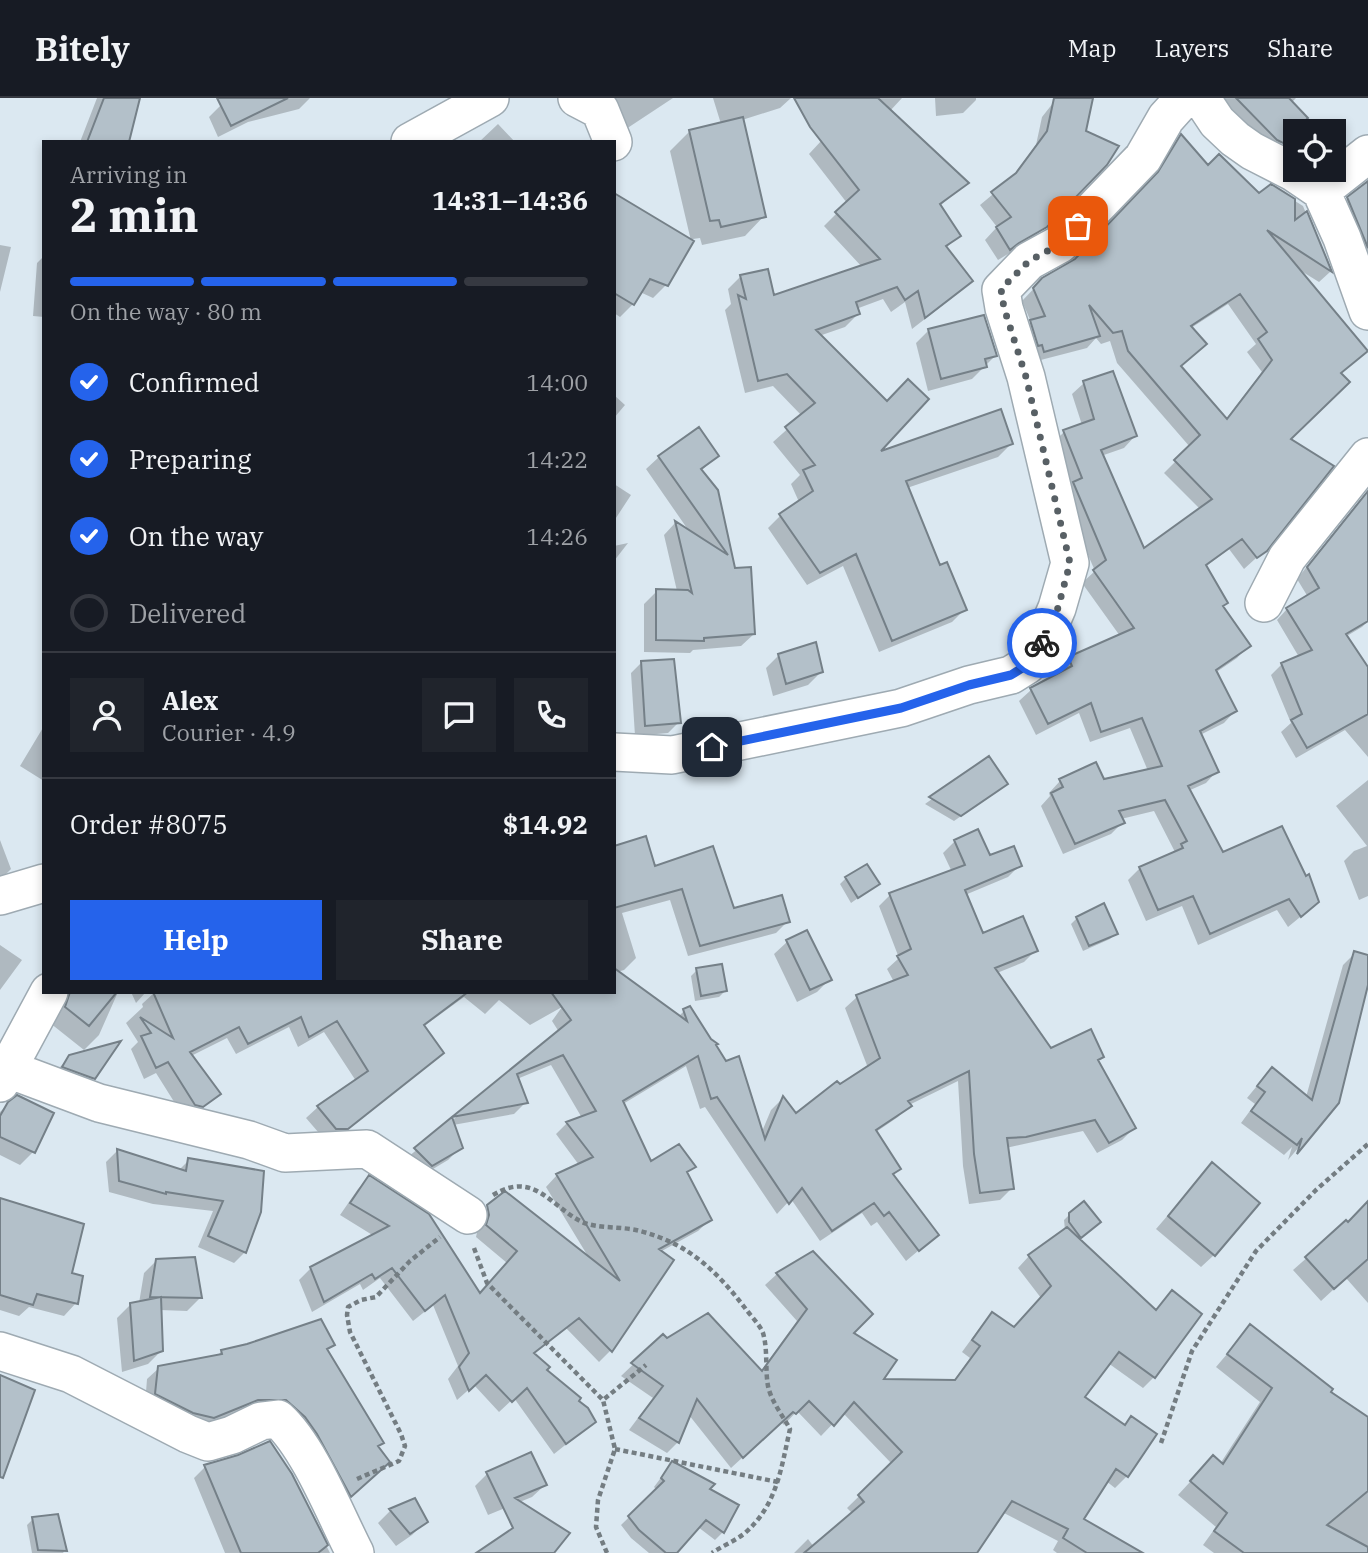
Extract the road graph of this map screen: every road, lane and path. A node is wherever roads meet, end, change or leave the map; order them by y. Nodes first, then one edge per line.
1 (490, 98) edge
2 (577, 98) edge
3 (1184, 98) edge
4 (1201, 98) edge
5 (414, 140) edge
6 (613, 140) edge
7 (1368, 154) edge
8 (1321, 191) junction
9 (1368, 312) edge
10 (1368, 457) edge
11 (1264, 603) dead end
12 (616, 752) edge
13 (42, 884) edge
14 (0, 896) edge
15 (48, 994) edge
16 (4, 1076) edge
17 (1368, 1144) edge
18 (515, 1186) dead end
19 (468, 1215) junction
20 (0, 1351) edge
21 (646, 1365) dead end
22 (603, 1400) junction
23 (1161, 1443) dead end
24 (615, 1449) junction
25 (778, 1482) junction
26 (324, 1493) junction
27 (355, 1553) edge
28 (607, 1553) edge
29 (712, 1553) edge

1 - 5 street
2 - 6 street
3 - 12 street
4 - 8 street
7 - 8 street
8 - 9 street
10 - 11 street
13 - 14 street
15 - 16 street
16 - 19 street
17 - 23 path
18 - 25 path
19 - 22 path
19 - 26 path
20 - 26 street
21 - 22 path
22 - 24 path
24 - 25 path
24 - 28 path
25 - 29 path
26 - 27 street

